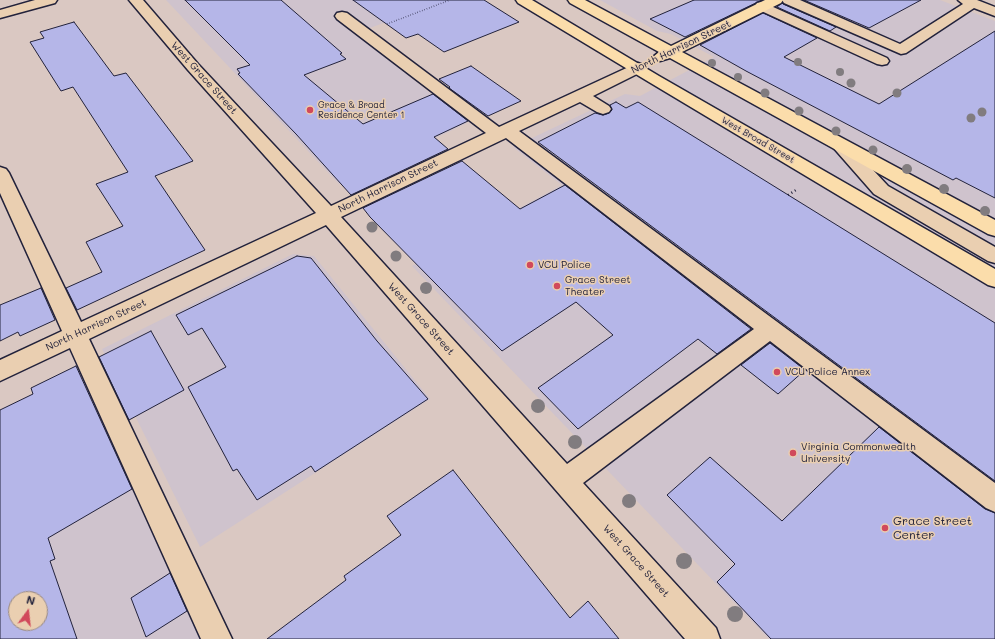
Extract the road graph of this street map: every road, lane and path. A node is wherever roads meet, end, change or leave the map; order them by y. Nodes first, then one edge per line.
1 (50, 0) edge
2 (136, 0) edge
3 (450, 0) edge
4 (523, 0) edge
5 (575, 0) edge
6 (776, 0) edge
7 (789, 0) edge
8 (969, 2) edge
9 (762, 6) junction
10 (995, 12) edge
11 (0, 14) edge
12 (342, 16) dead end
13 (364, 32) junction
14 (669, 52) junction
15 (882, 61) dead end
16 (638, 68) junction
17 (581, 95) junction
18 (603, 109) dead end
19 (502, 132) junction
20 (840, 145) junction
21 (0, 173) edge
22 (799, 188) dead end
23 (788, 195) dead end
24 (328, 215) junction
25 (995, 229) edge
26 (995, 256) edge
27 (995, 279) edge
28 (770, 329) junction
29 (76, 335) junction
30 (0, 371) edge
31 (565, 481) junction
32 (995, 499) edge
33 (217, 639) edge
34 (705, 639) edge

1 - 11 street
2 - 24 street, West Grace Street
3 - 13 path
4 - 16 main road, West Broad Street
5 - 14 main road
6 - 9 main road, North Harrison Street
7 - 8 street
8 - 10 street
9 - 14 main road, North Harrison Street
9 - 15 street
12 - 13 street
13 - 19 street
14 - 16 main road, North Harrison Street
14 - 20 main road
16 - 17 street, North Harrison Street
16 - 27 main road, West Broad Street
17 - 18 street
17 - 19 street, North Harrison Street
19 - 24 street, North Harrison Street
19 - 28 street
20 - 25 main road
20 - 26 street
21 - 29 street
22 - 23 path
24 - 29 street, North Harrison Street
24 - 31 street, West Grace Street
28 - 31 street
28 - 32 street
29 - 30 street, North Harrison Street
29 - 33 street
31 - 34 street, West Grace Street

